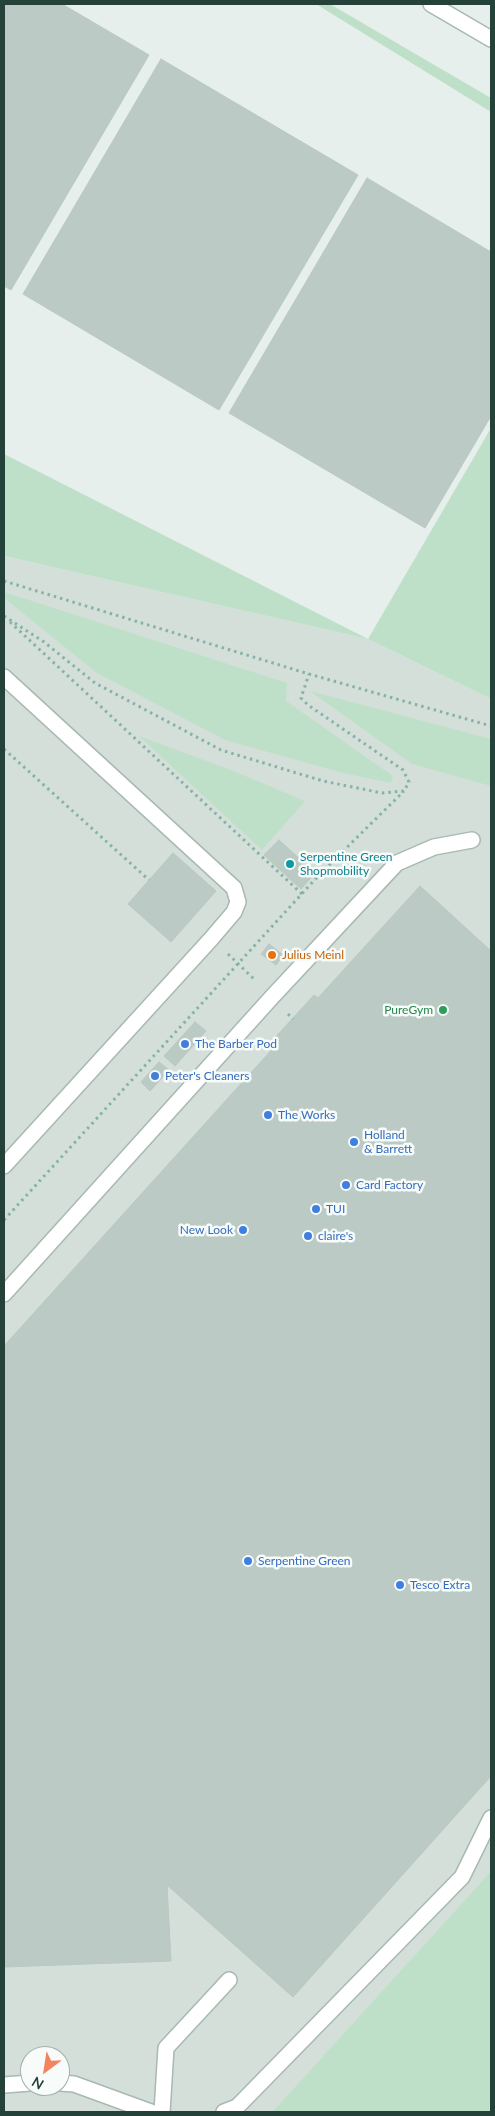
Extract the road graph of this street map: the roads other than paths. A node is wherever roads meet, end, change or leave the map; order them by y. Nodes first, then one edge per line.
1 (431, 4) edge
2 (491, 39) edge
3 (4, 677) edge
4 (472, 840) dead end
5 (4, 1166) edge
6 (4, 1294) edge
7 (491, 1818) edge
8 (229, 1980) dead end
9 (70, 2083) edge
10 (20, 2084) edge
11 (4, 2085) edge
12 (151, 2112) edge
13 (162, 2112) edge
14 (224, 2112) edge

1 - 2 street
3 - 5 street
4 - 6 street
7 - 14 street
8 - 13 street
9 - 12 street
10 - 11 street

